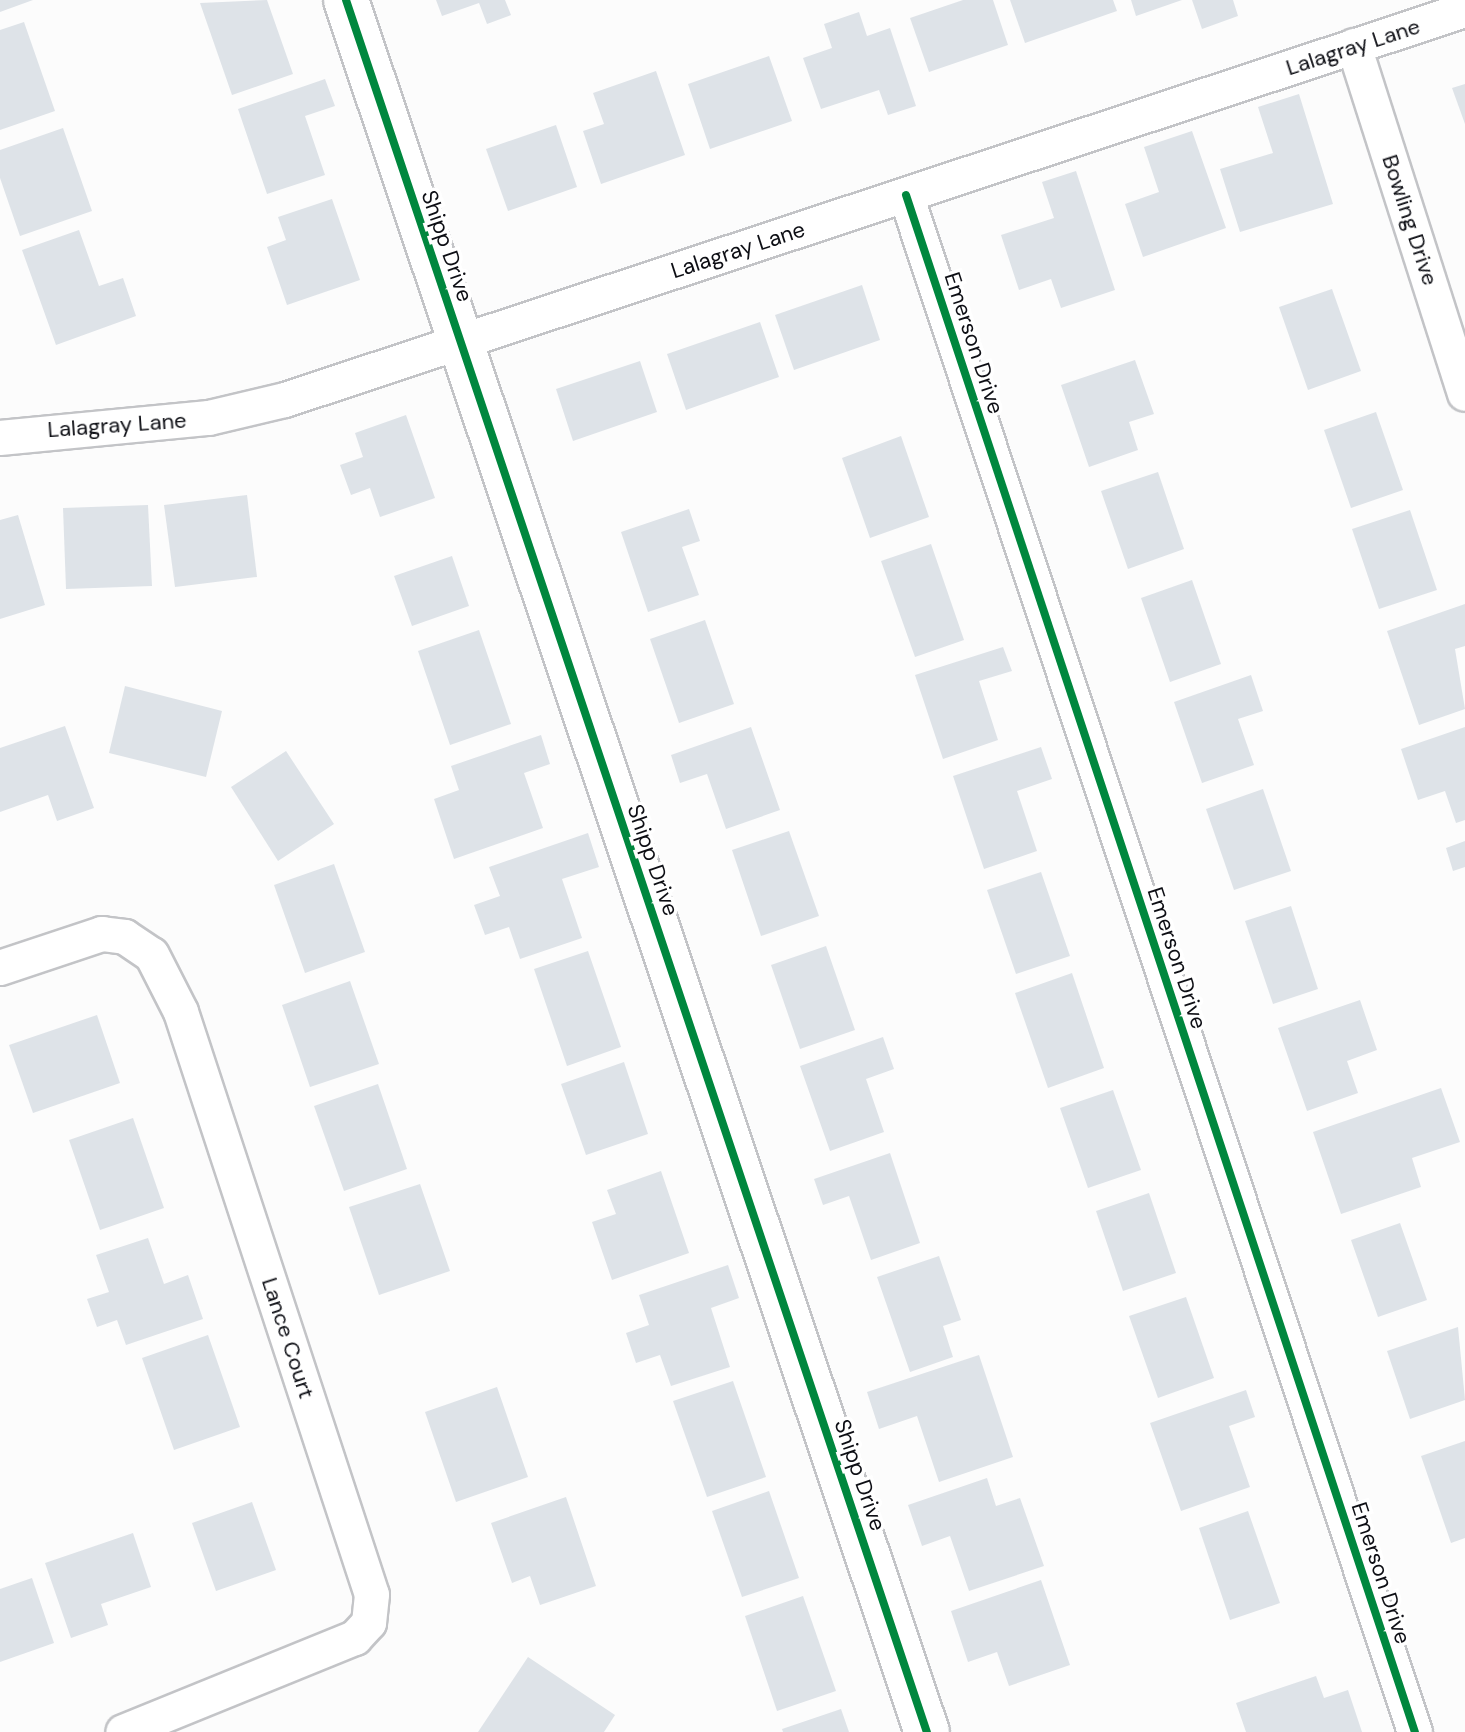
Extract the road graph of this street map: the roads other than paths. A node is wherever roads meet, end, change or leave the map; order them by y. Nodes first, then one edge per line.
1 (346, 0) edge
2 (1465, 10) edge
3 (1354, 46) junction
4 (906, 195) junction
5 (460, 343) junction
6 (1465, 394) edge
7 (0, 438) edge
8 (0, 968) edge
9 (123, 1732) edge
10 (927, 1732) edge
11 (1415, 1732) edge

1 - 5 street, Shipp Drive
2 - 3 street, Lalagray Lane
3 - 4 street, Lalagray Lane
3 - 6 street, Bowling Drive
4 - 5 street, Lalagray Lane
4 - 11 street, Emerson Drive
5 - 7 street, Lalagray Lane
5 - 10 street, Shipp Drive
8 - 9 street, Lance Court

